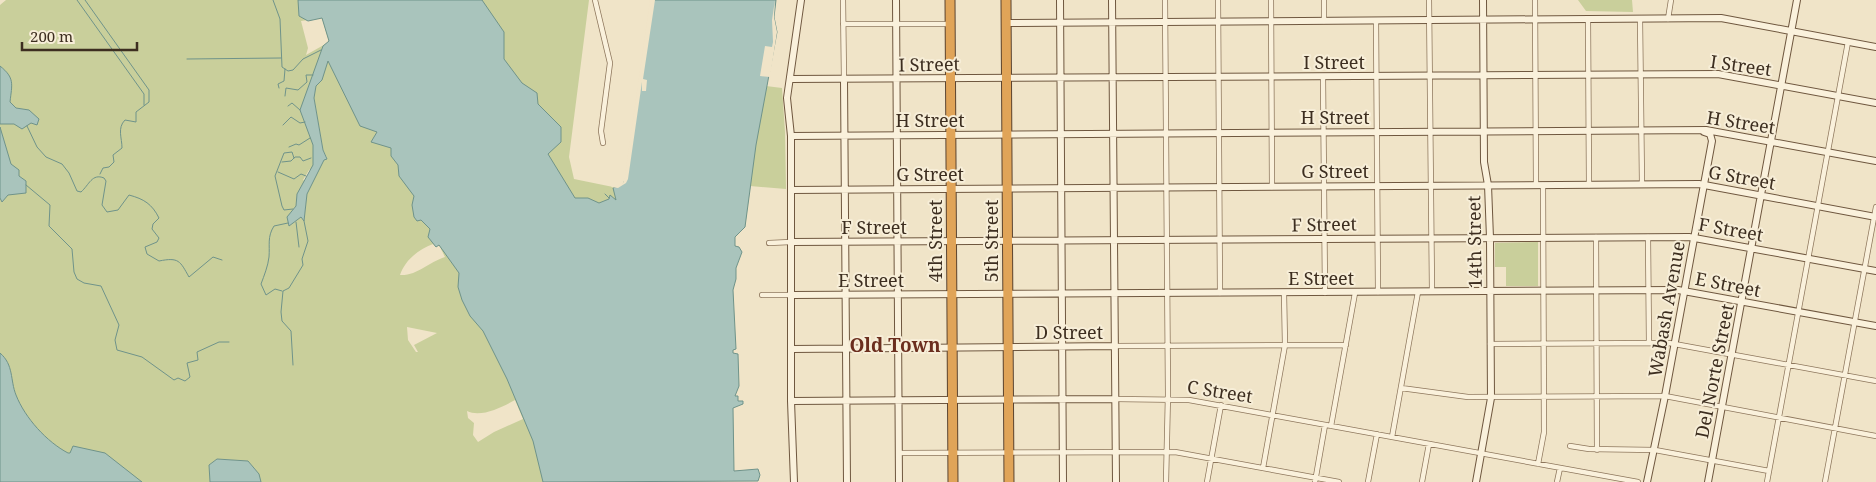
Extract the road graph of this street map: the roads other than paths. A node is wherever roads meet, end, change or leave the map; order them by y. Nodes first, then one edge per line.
1 (595, 0) edge
2 (801, 0) edge
3 (843, 0) edge
4 (896, 0) edge
5 (950, 0) edge
6 (1006, 0) edge
7 (1060, 0) edge
8 (1112, 0) edge
9 (1165, 0) edge
10 (1218, 0) edge
11 (1271, 0) edge
12 (1324, 0) edge
13 (1430, 0) edge
14 (1483, 0) edge
15 (1535, 0) edge
16 (1671, 0) edge
17 (1797, 0) edge
18 (1535, 19) junction
19 (1588, 19) junction
20 (1640, 19) junction
21 (1668, 19) junction
22 (1430, 20) junction
23 (1483, 20) junction
24 (1272, 21) junction
25 (1324, 21) junction
26 (1376, 21) junction
27 (1112, 22) junction
28 (1165, 22) junction
29 (1218, 22) junction
30 (1006, 23) junction
31 (1060, 23) junction
32 (843, 24) junction
33 (896, 24) junction
34 (950, 24) junction
35 (1791, 30) junction
36 (1848, 42) junction
37 (1876, 47) edge
38 (1536, 75) junction
39 (1589, 75) junction
40 (1640, 75) junction
41 (1430, 76) junction
42 (1482, 76) junction
43 (1272, 77) junction
44 (1323, 77) junction
45 (1376, 77) junction
46 (1113, 78) junction
47 (1166, 78) junction
48 (1218, 78) junction
49 (790, 79) junction
50 (950, 79) junction
51 (1006, 79) junction
52 (1060, 79) junction
53 (844, 80) junction
54 (896, 80) junction
55 (1781, 86) junction
56 (1838, 96) junction
57 (1876, 103) edge
58 (1589, 130) junction
59 (1641, 130) junction
60 (1684, 130) junction
61 (1483, 131) junction
62 (1272, 132) junction
63 (1324, 132) junction
64 (1377, 132) junction
65 (1430, 132) junction
66 (1536, 132) junction
67 (1167, 133) junction
68 (1219, 133) junction
69 (1061, 134) junction
70 (1113, 134) junction
71 (844, 135) junction
72 (897, 135) junction
73 (951, 135) junction
74 (1006, 135) junction
75 (791, 136) junction
76 (1738, 136) junction
77 (1712, 141) junction
78 (1771, 142) junction
79 (603, 143) dead end
80 (1828, 152) junction
81 (1876, 160) edge
82 (1642, 184) junction
83 (1488, 185) junction
84 (1539, 185) junction
85 (1589, 185) junction
86 (1704, 185) junction
87 (1272, 186) junction
88 (1324, 186) junction
89 (1378, 186) junction
90 (1431, 186) junction
91 (1167, 187) junction
92 (1219, 187) junction
93 (1061, 188) junction
94 (1114, 188) junction
95 (844, 189) junction
96 (897, 189) junction
97 (952, 189) junction
98 (1006, 189) junction
99 (791, 190) junction
100 (1762, 196) junction
101 (1818, 206) junction
102 (1876, 207) edge
103 (1875, 216) edge
104 (1648, 237) junction
105 (1379, 238) junction
106 (1431, 238) junction
107 (1490, 238) junction
108 (1543, 238) junction
109 (1596, 238) junction
110 (1694, 238) junction
111 (1324, 239) junction
112 (1167, 240) junction
113 (1219, 240) junction
114 (1062, 241) junction
115 (1114, 241) junction
116 (791, 242) junction
117 (845, 242) junction
118 (897, 242) junction
119 (952, 242) junction
120 (1007, 242) junction
121 (769, 243) dead end
122 (1752, 248) junction
123 (1808, 258) junction
124 (1865, 269) junction
125 (1876, 271) edge
126 (1649, 290) junction
127 (1490, 291) junction
128 (1543, 291) junction
129 (1596, 291) junction
130 (1685, 291) junction
131 (1355, 292) junction
132 (1378, 292) junction
133 (1418, 292) junction
134 (1432, 292) junction
135 (1168, 293) junction
136 (1220, 293) junction
137 (1284, 293) junction
138 (1325, 293) junction
139 (951, 294) junction
140 (1007, 294) junction
141 (1062, 294) junction
142 (1114, 294) junction
143 (762, 295) dead end
144 (792, 295) junction
145 (845, 295) junction
146 (898, 295) junction
147 (1742, 302) junction
148 (1798, 312) junction
149 (1855, 322) junction
150 (1876, 326) edge
151 (1649, 343) junction
152 (1490, 344) junction
153 (1544, 344) junction
154 (1596, 344) junction
155 (1675, 344) junction
156 (1285, 345) junction
157 (1346, 345) junction
158 (1062, 346) junction
159 (1115, 346) junction
160 (1168, 346) junction
161 (951, 347) junction
162 (1009, 347) junction
163 (846, 348) junction
164 (898, 348) junction
165 (792, 349) junction
166 (1732, 354) junction
167 (1788, 365) junction
168 (1845, 375) junction
169 (1876, 381) edge
170 (1400, 388) junction
171 (1665, 396) junction
172 (1544, 397) junction
173 (1596, 397) junction
174 (1491, 398) junction
175 (1115, 399) junction
176 (1168, 399) junction
177 (952, 400) junction
178 (1009, 400) junction
179 (1063, 400) junction
180 (792, 401) junction
181 (846, 401) junction
182 (899, 401) junction
183 (1221, 405) junction
184 (1722, 407) junction
185 (1273, 415) junction
186 (1779, 418) junction
187 (1328, 425) junction
188 (1835, 428) junction
189 (1377, 434) junction
190 (1876, 436) edge
191 (1392, 437) junction
192 (1429, 444) junction
193 (1570, 446) dead end
194 (1597, 450) junction
195 (1655, 450) junction
196 (1063, 452) junction
197 (1116, 452) junction
198 (1168, 452) junction
199 (899, 453) junction
200 (952, 453) junction
201 (1009, 453) junction
202 (1481, 454) junction
203 (1211, 459) junction
204 (1712, 460) junction
205 (1538, 464) junction
206 (1263, 468) junction
207 (1560, 468) junction
208 (1769, 470) junction
209 (1603, 476) junction
210 (1315, 480) edge
211 (794, 482) edge
212 (847, 482) edge
213 (899, 482) edge
214 (952, 482) edge
215 (1009, 482) edge
216 (1063, 482) edge
217 (1116, 482) edge
218 (1166, 482) edge
219 (1207, 482) edge
220 (1339, 482) edge
221 (1368, 482) edge
222 (1422, 482) edge
223 (1476, 482) edge
224 (1557, 482) edge
225 (1602, 482) edge
226 (1638, 482) edge
227 (1647, 482) edge
228 (1708, 482) edge
229 (1767, 482) edge
230 (1825, 482) edge

1 - 79 street
2 - 49 street
3 - 32 street
4 - 33 street
5 - 34 highway, 4th Street
6 - 30 highway, 5th Street
7 - 31 street
8 - 27 street
9 - 28 street
10 - 29 street
11 - 24 street
12 - 25 street
13 - 22 street
14 - 23 street, 14th Street
15 - 18 street
16 - 21 street
17 - 35 street, Del Norte Street
18 - 19 street
18 - 23 street
18 - 38 street
19 - 20 street
19 - 39 street
20 - 21 street
20 - 40 street
21 - 35 street
22 - 23 street
22 - 26 street
22 - 41 street
23 - 42 street, 14th Street
24 - 25 street
24 - 29 street
24 - 43 street
25 - 26 street
26 - 45 street
27 - 28 street
27 - 31 street
27 - 46 street
28 - 29 street
28 - 47 street
29 - 48 street
30 - 31 street
30 - 51 highway, 5th Street
31 - 52 street
32 - 33 street
32 - 53 street
33 - 34 street
33 - 54 street
34 - 50 highway, 4th Street
35 - 36 street
35 - 55 street, Del Norte Street
36 - 37 street
36 - 56 street
38 - 39 street, I Street
38 - 42 street, I Street
38 - 66 street
39 - 40 street, I Street
39 - 58 street
40 - 55 street, I Street
40 - 59 street
41 - 42 street, I Street
41 - 45 street, I Street
41 - 65 street
42 - 61 street, 14th Street
43 - 44 street, I Street
43 - 48 street, I Street
43 - 62 street
44 - 45 street, I Street
44 - 63 street
45 - 64 street
46 - 47 street, I Street
46 - 52 street, I Street
46 - 70 street
47 - 48 street, I Street
47 - 67 street
48 - 68 street
49 - 53 street, I Street
49 - 75 street
50 - 51 street, I Street
50 - 54 street, I Street
50 - 73 highway, 4th Street
51 - 52 street, I Street
51 - 74 highway, 5th Street
52 - 69 street
53 - 54 street, I Street
53 - 71 street
54 - 72 street
55 - 56 street, I Street
55 - 78 street, Del Norte Street
56 - 57 street, I Street
56 - 80 street
58 - 59 street, H Street
58 - 66 street, H Street
58 - 85 street
59 - 60 street, H Street
59 - 82 street
60 - 76 street, H Street
60 - 77 street
61 - 65 street, H Street
61 - 66 street, H Street
61 - 83 street, 14th Street
62 - 63 street, H Street
62 - 68 street, H Street
62 - 87 street
63 - 64 street, H Street
63 - 88 street
64 - 65 street, H Street
64 - 89 street
65 - 90 street
66 - 84 street
67 - 68 street, H Street
67 - 70 street, H Street
67 - 91 street
68 - 92 street
69 - 70 street, H Street
69 - 74 street, H Street
69 - 93 street
70 - 94 street
71 - 72 street, H Street
71 - 75 street, H Street
71 - 95 street
72 - 73 street, H Street
72 - 96 street
73 - 74 street, H Street
73 - 97 highway, 4th Street
74 - 98 highway, 5th Street
75 - 99 street
76 - 77 street
76 - 78 street, H Street
77 - 86 street, Wabash Avenue
78 - 80 street, H Street
78 - 100 street, Del Norte Street
80 - 81 street, H Street
80 - 101 street
82 - 85 street, G Street
82 - 86 street, G Street
83 - 84 street, G Street
83 - 90 street, G Street
83 - 107 street, 14th Street
84 - 85 street, G Street
84 - 108 street
86 - 100 street, G Street
86 - 110 street, Wabash Avenue
87 - 88 street, G Street
87 - 92 street, G Street
88 - 89 street, G Street
88 - 111 street
89 - 90 street, G Street
89 - 105 street
90 - 106 street
91 - 92 street, G Street
91 - 94 street, G Street
91 - 112 street
92 - 113 street
93 - 94 street, G Street
93 - 98 street, G Street
93 - 114 street
94 - 115 street
95 - 96 street, G Street
95 - 99 street, G Street
95 - 117 street
96 - 97 street, G Street
96 - 118 street
97 - 98 street, G Street
97 - 119 highway, 4th Street
98 - 120 highway, 5th Street
99 - 116 street
100 - 101 street, G Street
100 - 122 street, Del Norte Street
101 - 103 street, G Street
101 - 123 street
102 - 103 street
103 - 124 street
104 - 109 street, F Street
104 - 110 street, F Street
104 - 126 street
105 - 106 street, F Street
105 - 111 street, F Street
105 - 132 street
106 - 107 street, F Street
106 - 134 street
107 - 108 street, F Street
107 - 127 street, 14th Street
108 - 109 street, F Street
108 - 128 street
109 - 129 street
110 - 122 street, F Street
110 - 130 street, Wabash Avenue
111 - 113 street, F Street
111 - 138 street
112 - 113 street, F Street
112 - 115 street, F Street
112 - 135 street
113 - 136 street
114 - 115 street, F Street
114 - 120 street, F Street
114 - 141 street
115 - 142 street
116 - 117 street, F Street
116 - 121 street, F Street
116 - 144 street
117 - 118 street, F Street
117 - 145 street
118 - 119 street, F Street
118 - 146 street
119 - 120 street, F Street
119 - 139 highway, 4th Street
120 - 140 highway, 5th Street
122 - 123 street, F Street
122 - 147 street, Del Norte Street
123 - 124 street, F Street
123 - 148 street
124 - 125 street, F Street
124 - 149 street
126 - 129 street, E Street
126 - 130 street, E Street
126 - 151 street
127 - 128 street, E Street
127 - 134 street, E Street
127 - 152 street, 14th Street
128 - 129 street, E Street
128 - 153 street
129 - 154 street
130 - 147 street, E Street
130 - 155 street, Wabash Avenue
131 - 132 street, E Street
131 - 138 street, E Street
131 - 157 street
132 - 133 street, E Street
133 - 134 street, E Street
133 - 170 street
135 - 136 street, E Street
135 - 142 street, E Street
135 - 160 street
136 - 137 street, E Street
137 - 138 street, E Street
137 - 156 street
139 - 140 street, E Street
139 - 146 street, E Street
139 - 161 highway, 4th Street
140 - 141 street, E Street
140 - 162 highway, 5th Street
141 - 142 street, E Street
141 - 158 street
142 - 159 street
143 - 144 street, E Street
144 - 145 street, E Street
144 - 165 street
145 - 146 street, E Street
145 - 163 street
146 - 164 street
147 - 148 street, E Street
147 - 166 street, Del Norte Street
148 - 149 street, E Street
148 - 167 street
149 - 150 street, E Street
149 - 168 street
151 - 154 street
151 - 155 street
152 - 153 street
152 - 174 street, 14th Street
153 - 154 street
153 - 172 street
154 - 173 street
155 - 166 street
155 - 171 street, Wabash Avenue
156 - 157 street, D Street
156 - 160 street, D Street
156 - 185 street
157 - 187 street
158 - 159 street, D Street
158 - 162 street, D Street
158 - 179 street
159 - 160 street, D Street
159 - 175 street
160 - 176 street
161 - 162 street, D Street
161 - 164 street, D Street
161 - 177 highway, 4th Street
162 - 178 highway, 5th Street
163 - 164 street, D Street
163 - 165 street, D Street
163 - 181 street
164 - 182 street
165 - 180 street
166 - 167 street
166 - 184 street, Del Norte Street
167 - 168 street
167 - 186 street
168 - 169 street
168 - 188 street
170 - 174 street
170 - 191 street
171 - 173 street
171 - 184 street
171 - 195 street, Wabash Avenue
172 - 173 street
172 - 174 street
172 - 205 street
173 - 194 street
174 - 202 street, 14th Street
175 - 176 street, C Street
175 - 179 street, C Street
175 - 197 street
176 - 183 street, C Street
176 - 198 street
177 - 178 street, C Street
177 - 182 street, C Street
177 - 200 highway, 4th Street
178 - 179 street, C Street
178 - 201 highway, 5th Street
179 - 196 street
180 - 181 street, C Street
180 - 211 street
181 - 182 street, C Street
181 - 212 street
182 - 199 street
183 - 185 street, C Street
183 - 203 street
184 - 186 street
184 - 204 street, Del Norte Street
185 - 187 street, C Street
185 - 206 street
186 - 188 street
186 - 208 street
187 - 189 street, C Street
187 - 210 street
188 - 190 street
188 - 230 street
189 - 191 street, C Street
189 - 221 street
191 - 192 street, C Street
192 - 202 street, C Street
192 - 222 street
193 - 194 street
194 - 195 street
195 - 204 street
195 - 227 street, Wabash Avenue
196 - 197 street
196 - 201 street
196 - 216 street
197 - 198 street
197 - 217 street
198 - 203 street
198 - 218 street
199 - 200 street
199 - 213 street
200 - 201 street
200 - 214 highway, 4th Street
201 - 215 highway, 5th Street
202 - 205 street, C Street
202 - 223 street, 14th Street
203 - 206 street
203 - 219 street
204 - 208 street
204 - 228 street, Del Norte Street
205 - 207 street, C Street
206 - 210 street
207 - 209 street, C Street
207 - 224 street
208 - 229 street
209 - 225 street
209 - 226 street, C Street
210 - 220 street

